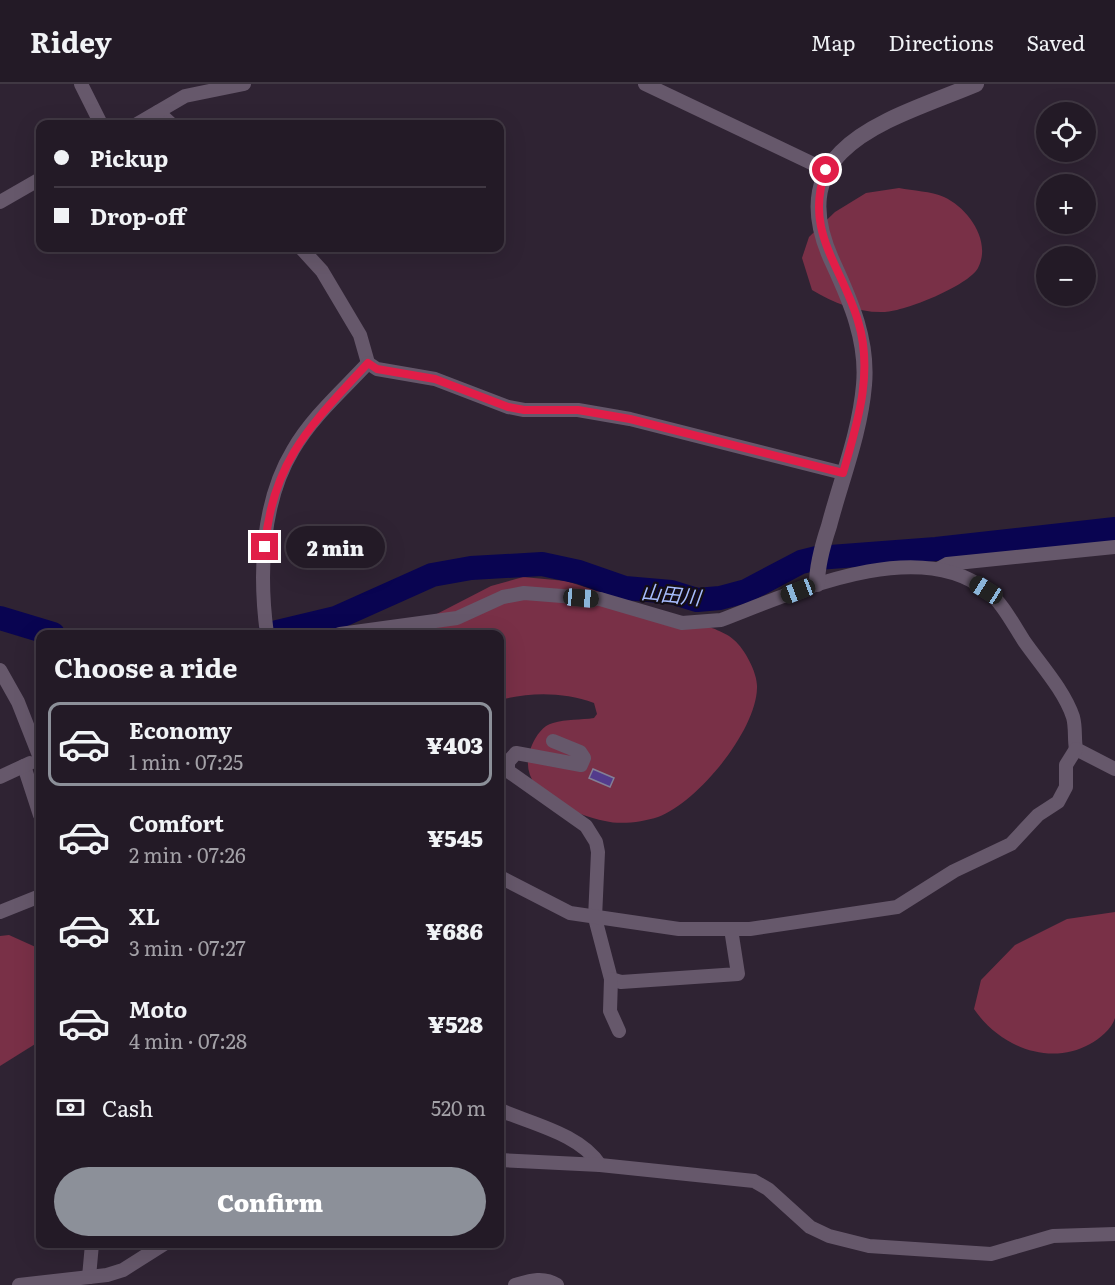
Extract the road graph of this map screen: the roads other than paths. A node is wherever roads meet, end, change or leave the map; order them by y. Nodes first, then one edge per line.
1 (81, 84) edge
2 (244, 84) edge
3 (645, 84) edge
4 (976, 84) edge
5 (158, 112) junction
6 (99, 120) edge
7 (144, 120) edge
8 (167, 120) edge
9 (826, 170) junction
10 (36, 181) edge
11 (0, 202) edge
12 (305, 252) edge
13 (368, 363) junction
14 (843, 473) junction
15 (1115, 547) edge
16 (938, 569) junction
17 (817, 579) junction
18 (266, 629) edge
19 (371, 630) edge
20 (0, 670) edge
21 (553, 741) dead end
22 (36, 748) edge
23 (1076, 748) junction
24 (36, 760) edge
25 (24, 766) junction
26 (1115, 769) edge
27 (0, 777) edge
28 (36, 802) edge
29 (504, 879) edge
30 (36, 898) edge
31 (0, 912) edge
32 (595, 918) junction
33 (731, 928) junction
34 (611, 979) junction
35 (620, 1031) dead end
36 (504, 1112) edge
37 (504, 1160) edge
38 (600, 1165) junction
39 (1115, 1234) edge
40 (92, 1248) edge
41 (157, 1248) edge
42 (89, 1277) junction
43 (19, 1285) edge
44 (515, 1285) edge
45 (557, 1285) edge

1 - 6 street
2 - 5 street
3 - 9 street
4 - 9 street
5 - 7 street
5 - 8 street
9 - 14 street
10 - 11 street
12 - 13 street
13 - 14 street
13 - 18 street
14 - 17 street
15 - 16 street
16 - 17 street
16 - 23 street
17 - 19 street
20 - 22 street
21 - 32 street
23 - 26 street
23 - 33 street
24 - 25 street
25 - 27 street
25 - 28 street
29 - 32 street
30 - 31 street
32 - 33 street
32 - 34 street
33 - 34 street
34 - 35 street
36 - 38 street
37 - 38 street
38 - 39 street
40 - 42 street
41 - 42 street
42 - 43 street
44 - 45 street

